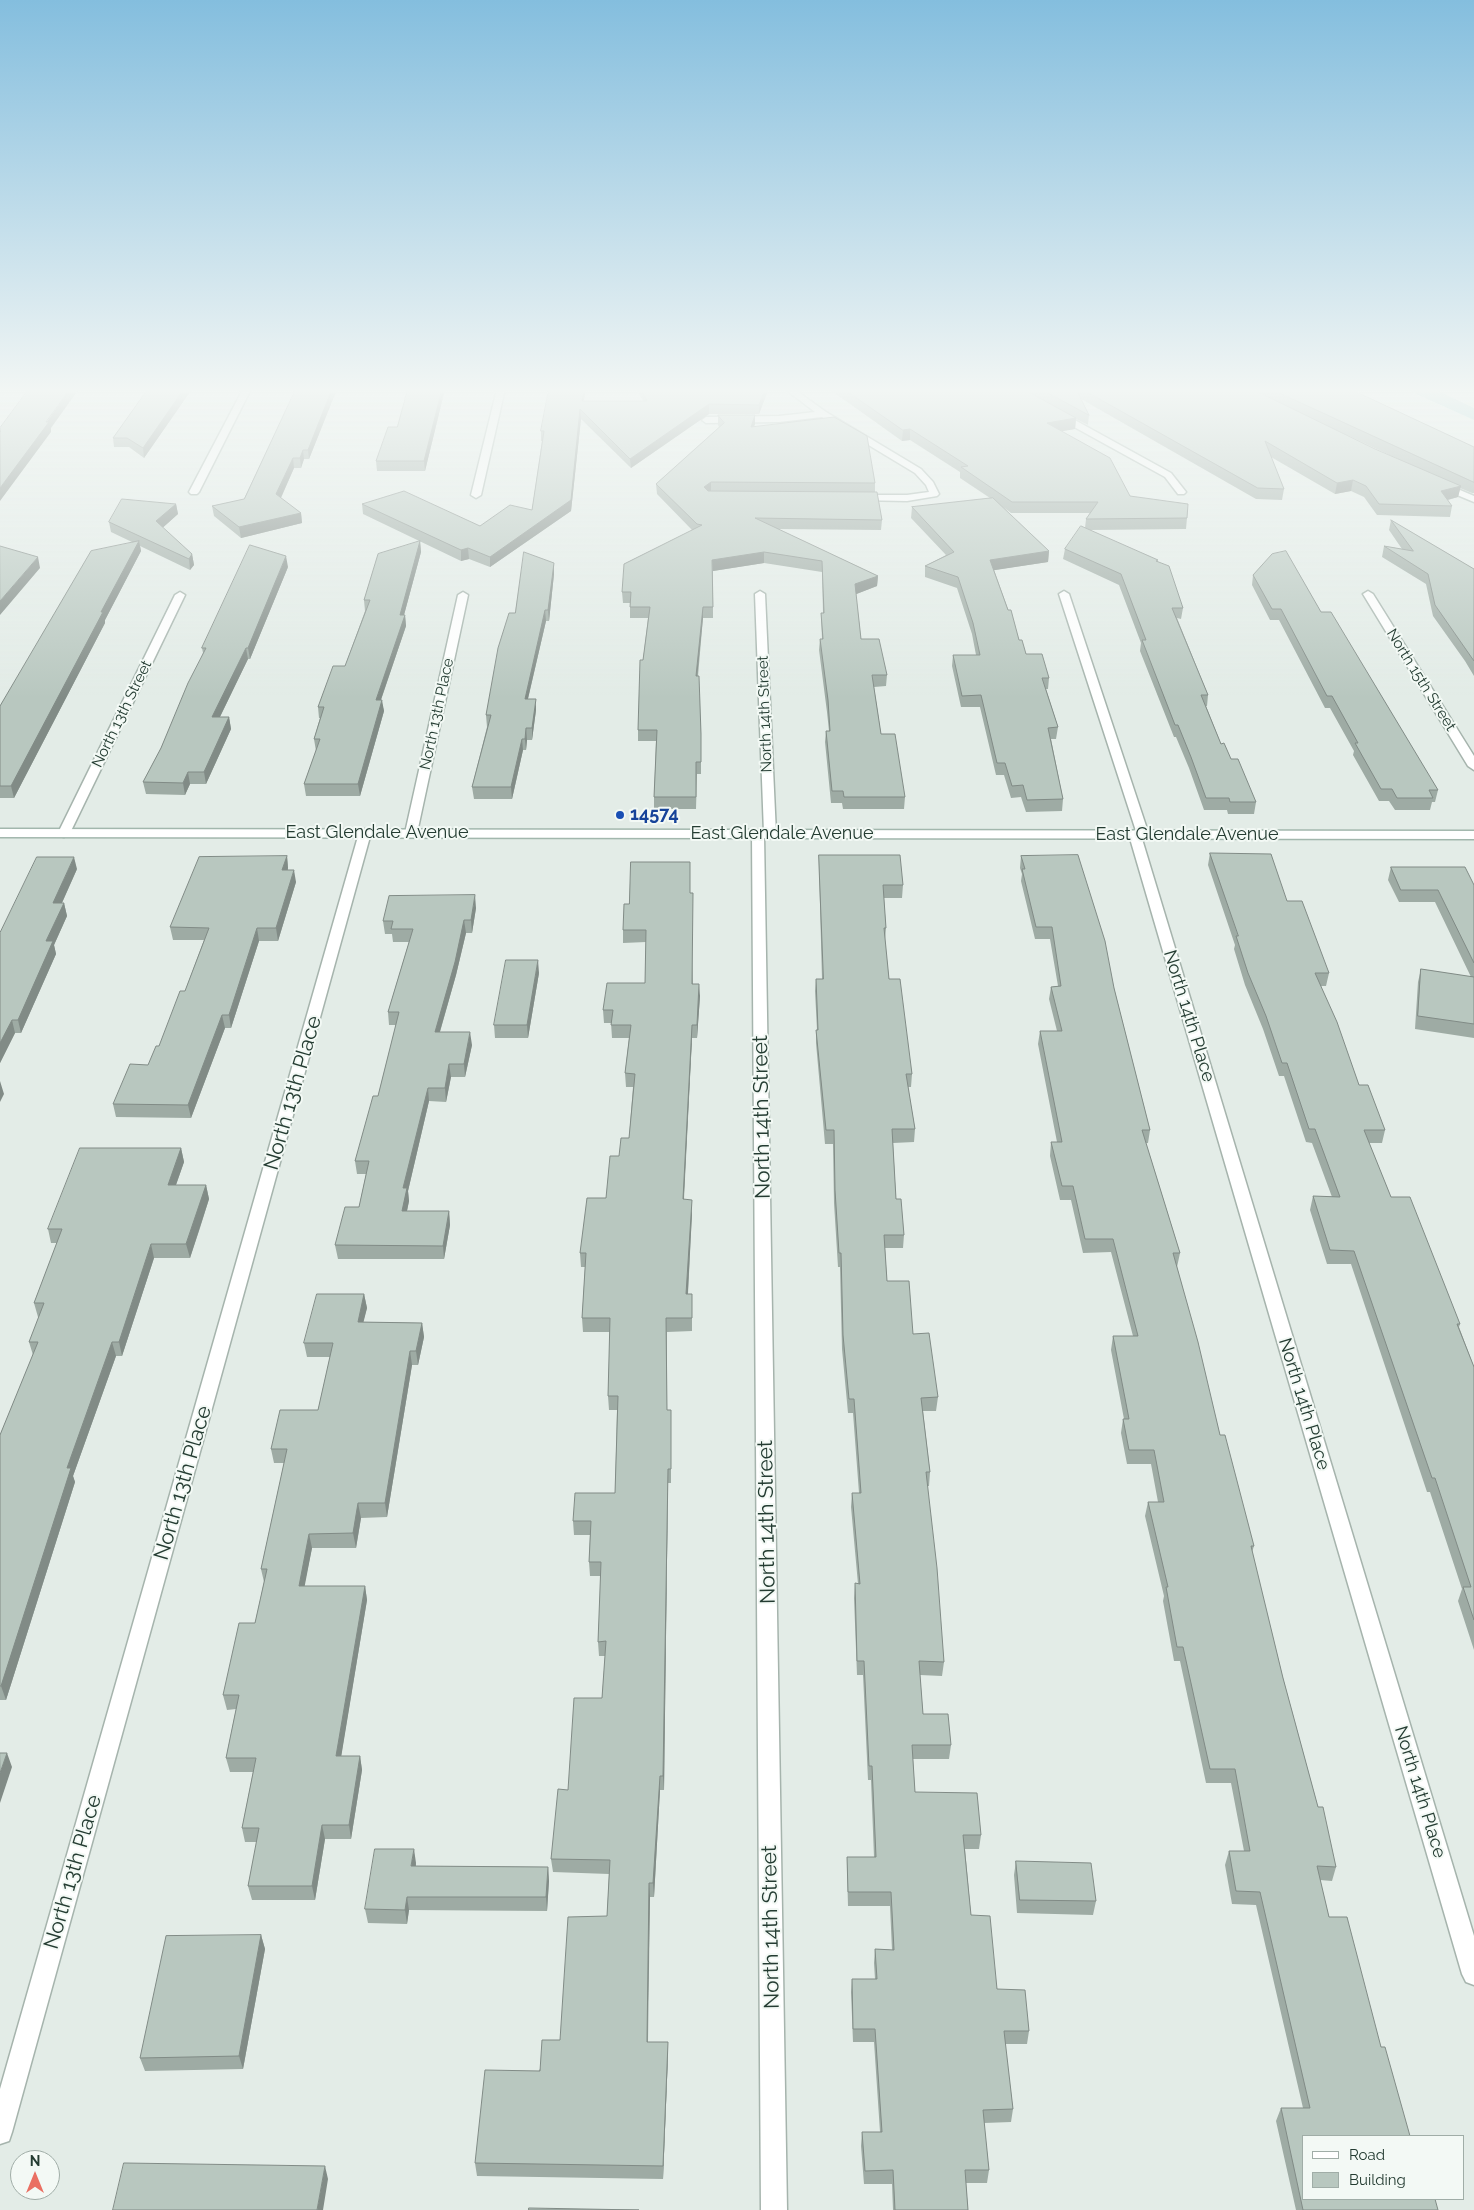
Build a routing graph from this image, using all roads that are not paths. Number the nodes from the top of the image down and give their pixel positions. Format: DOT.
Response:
graph roads {
  1 [pos="933,492"];
  2 [pos="1458,492"];
  3 [pos="848,498"];
  4 [pos="1474,499"];
  5 [pos="760,594"];
  6 [pos="1064,594"];
  7 [pos="1368,594"];
  8 [pos="180,595"];
  9 [pos="463,595"];
  10 [pos="1474,766"];
  11 [pos="0,833"];
  12 [pos="64,833"];
  13 [pos="366,833"];
  14 [pos="411,833"];
  15 [pos="764,834"];
  16 [pos="1139,835"];
  17 [pos="1474,835"];
  18 [pos="1474,1974"];
  19 [pos="0,2132"];
  20 [pos="774,2210"];
  1 -- 3 [label="street"];
  2 -- 4 [label="street"];
  5 -- 15 [label="street, North 14th Street"];
  6 -- 16 [label="street, North 14th Place"];
  7 -- 10 [label="street, North 15th Street"];
  8 -- 12 [label="street, North 13th Street"];
  9 -- 14 [label="street, North 13th Place"];
  11 -- 12 [label="street, East Glendale Avenue"];
  12 -- 13 [label="street, East Glendale Avenue"];
  13 -- 14 [label="street, East Glendale Avenue"];
  13 -- 19 [label="street, North 13th Place"];
  14 -- 15 [label="street, East Glendale Avenue"];
  15 -- 16 [label="street, East Glendale Avenue"];
  15 -- 20 [label="street, North 14th Street"];
  16 -- 17 [label="street, East Glendale Avenue"];
  16 -- 18 [label="street, North 14th Place"];
}
